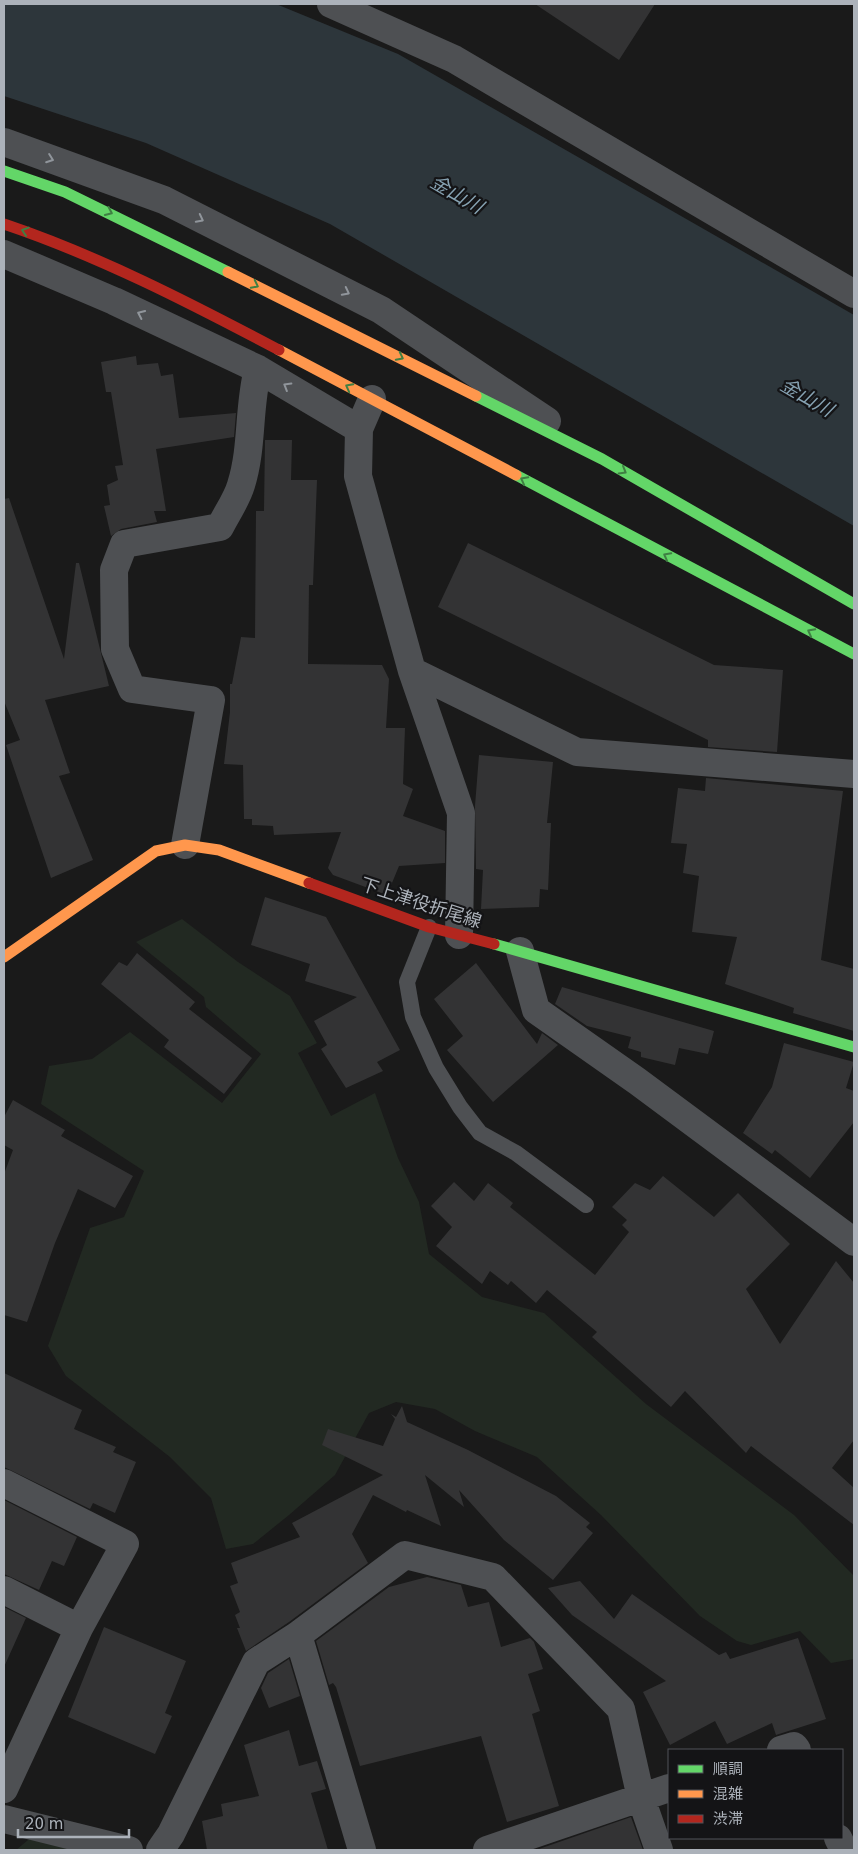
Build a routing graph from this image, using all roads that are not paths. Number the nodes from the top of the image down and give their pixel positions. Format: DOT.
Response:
graph roads {
  1 [pos="330,4"];
  2 [pos="4,142"];
  3 [pos="4,171"];
  4 [pos="4,224"];
  5 [pos="4,254"];
  6 [pos="854,294"];
  7 [pos="258,369"];
  8 [pos="372,399"];
  9 [pos="359,429"];
  10 [pos="602,459"];
  11 [pos="854,604"];
  12 [pos="854,654"];
  13 [pos="412,672"];
  14 [pos="854,774"];
  15 [pos="185,845"];
  16 [pos="430,927"];
  17 [pos="459,935"];
  18 [pos="520,951"];
  19 [pos="4,957"];
  20 [pos="854,1047"];
  21 [pos="586,1205"];
  22 [pos="854,1242"];
  23 [pos="4,1483"];
  24 [pos="4,1590"];
  25 [pos="79,1628"];
  26 [pos="298,1635"];
  27 [pos="785,1749"];
  28 [pos="796,1749"];
  29 [pos="668,1788"];
  30 [pos="4,1789"];
  31 [pos="641,1798"];
  32 [pos="4,1819"];
  33 [pos="130,1850"];
  34 [pos="160,1850"];
  35 [pos="362,1850"];
  36 [pos="487,1850"];
  37 [pos="659,1850"];
  1 -- 6 [label="street"];
  2 -- 10 [label="street, one-way"];
  3 -- 10 [label="street, one-way"];
  8 -- 4 [label="street, one-way"];
  7 -- 5 [label="street, one-way"];
  9 -- 7 [label="street, one-way"];
  7 -- 15 [label="street"];
  8 -- 9 [label="street"];
  12 -- 8 [label="street, one-way"];
  9 -- 13 [label="street"];
  10 -- 11 [label="street, one-way"];
  13 -- 14 [label="street"];
  13 -- 17 [label="street"];
  15 -- 16 [label="street, 下上津役折尾線"];
  15 -- 19 [label="street, 下上津役折尾線"];
  16 -- 17 [label="street, 下上津役折尾線"];
  16 -- 21 [label="lane"];
  17 -- 18 [label="street, 下上津役折尾線"];
  18 -- 20 [label="street, 下上津役折尾線"];
  18 -- 22 [label="street"];
  23 -- 25 [label="street"];
  24 -- 25 [label="street"];
  25 -- 30 [label="street"];
  26 -- 31 [label="street"];
  26 -- 34 [label="street"];
  26 -- 35 [label="street"];
  27 -- 28 [label="street"];
  29 -- 31 [label="street"];
  31 -- 36 [label="street"];
  31 -- 37 [label="street"];
  32 -- 33 [label="street"];
}
